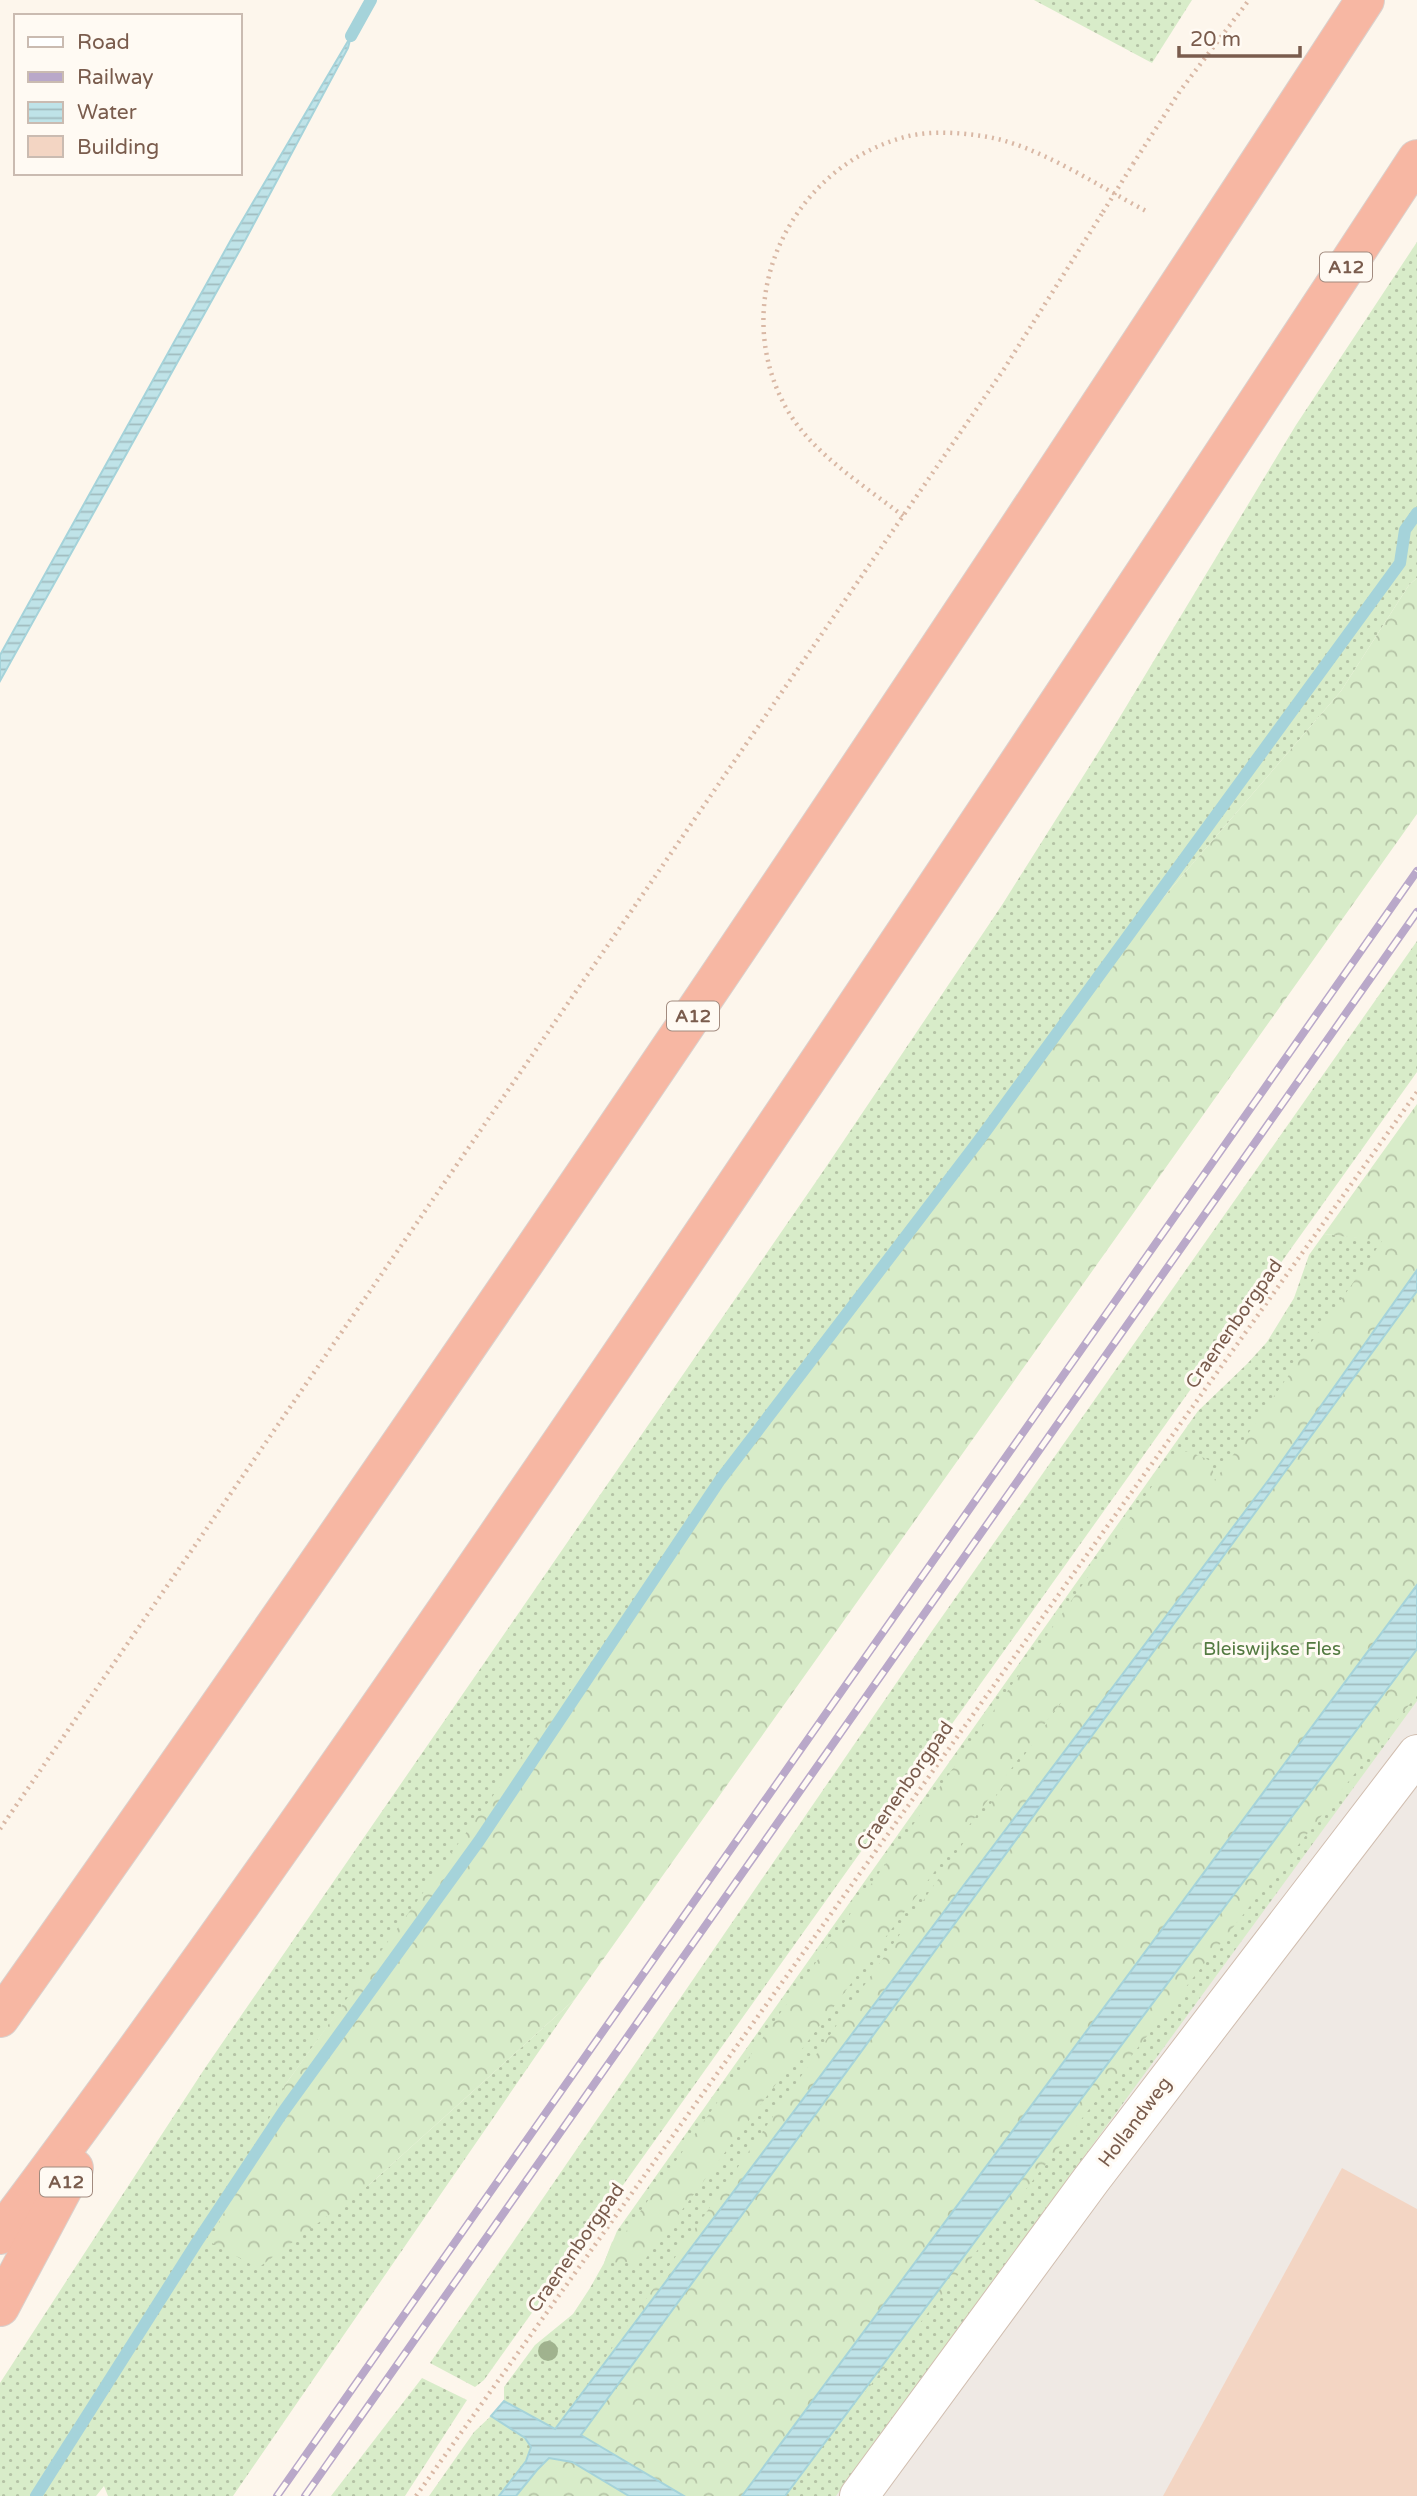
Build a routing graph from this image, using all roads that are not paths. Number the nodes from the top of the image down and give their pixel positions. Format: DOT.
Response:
graph roads {
  1 [pos="1365,0"];
  2 [pos="1417,159"];
  3 [pos="1417,1754"];
  4 [pos="0,2018"];
  5 [pos="133,2058"];
  6 [pos="0,2235"];
  7 [pos="0,2307"];
  8 [pos="859,2496"];
  1 -- 4 [label="highway, A12"];
  2 -- 5 [label="highway, A12"];
  3 -- 8 [label="street, Hollandweg"];
  5 -- 6 [label="highway, A12"];
  5 -- 7 [label="highway, A12"];
}
